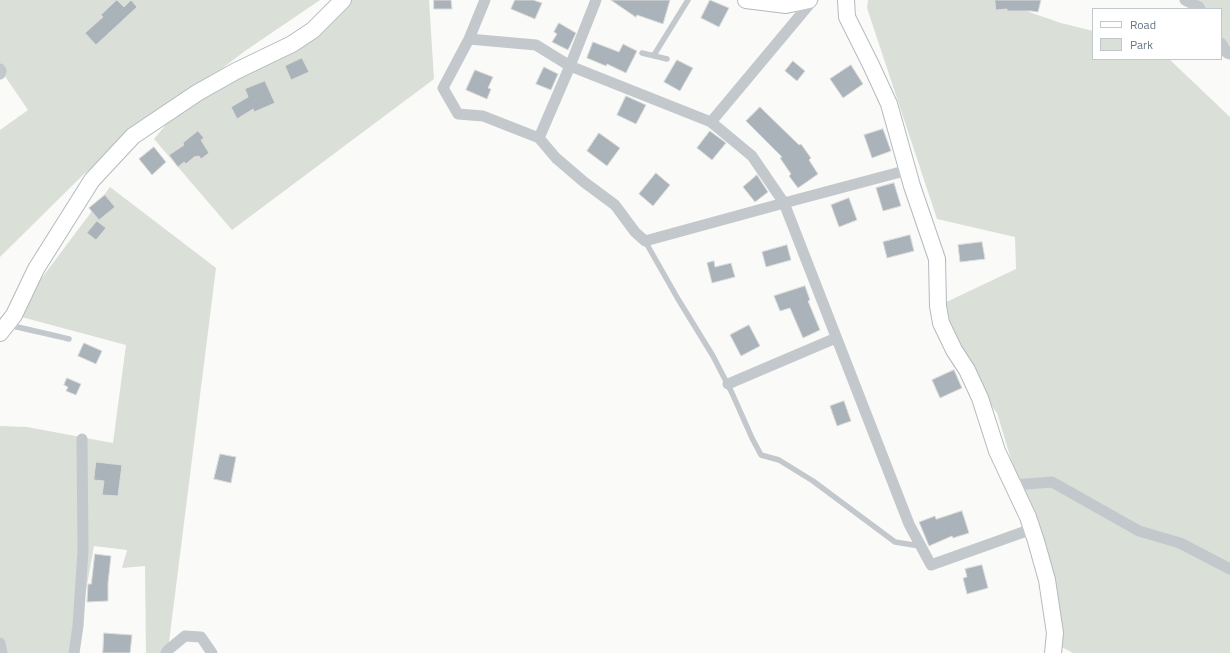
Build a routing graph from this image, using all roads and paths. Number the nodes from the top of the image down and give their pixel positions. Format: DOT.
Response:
graph roads {
  1 [pos="343,0"];
  2 [pos="485,0"];
  3 [pos="596,0"];
  4 [pos="688,0"];
  5 [pos="746,0"];
  6 [pos="809,0"];
  7 [pos="812,0"];
  8 [pos="846,0"];
  9 [pos="1184,0"];
  10 [pos="1202,5"];
  11 [pos="469,39"];
  12 [pos="1222,45"];
  13 [pos="642,53"];
  14 [pos="1230,54"];
  15 [pos="654,55"];
  16 [pos="667,59"];
  17 [pos="570,66"];
  18 [pos="0,69"];
  19 [pos="0,74"];
  20 [pos="711,122"];
  21 [pos="539,138"];
  22 [pos="908,170"];
  23 [pos="784,203"];
  24 [pos="644,241"];
  25 [pos="3,329"];
  26 [pos="836,338"];
  27 [pos="69,339"];
  28 [pos="728,384"];
  29 [pos="82,438"];
  30 [pos="1013,485"];
  31 [pos="1032,529"];
  32 [pos="920,546"];
  33 [pos="1230,569"];
  34 [pos="0,643"];
  35 [pos="2,653"];
  36 [pos="74,653"];
  37 [pos="166,653"];
  38 [pos="212,653"];
  39 [pos="1053,653"];
  1 -- 25 [label="street"];
  2 -- 11 [label="street"];
  3 -- 17 [label="street"];
  4 -- 15 [label="lane"];
  5 -- 6 [label="street"];
  7 -- 20 [label="street"];
  8 -- 22 [label="street"];
  9 -- 10 [label="street"];
  11 -- 17 [label="street"];
  11 -- 21 [label="street"];
  12 -- 14 [label="street"];
  13 -- 15 [label="lane"];
  15 -- 16 [label="lane"];
  17 -- 20 [label="street"];
  17 -- 21 [label="street"];
  18 -- 19 [label="street"];
  20 -- 23 [label="street"];
  21 -- 24 [label="street"];
  22 -- 23 [label="street"];
  22 -- 30 [label="street"];
  23 -- 24 [label="street"];
  23 -- 26 [label="street"];
  24 -- 28 [label="lane"];
  25 -- 27 [label="lane"];
  26 -- 28 [label="street"];
  26 -- 32 [label="street"];
  28 -- 32 [label="lane"];
  29 -- 36 [label="street"];
  30 -- 31 [label="street"];
  30 -- 33 [label="street"];
  31 -- 32 [label="street"];
  31 -- 39 [label="street"];
  34 -- 35 [label="street"];
  37 -- 38 [label="street"];
}
